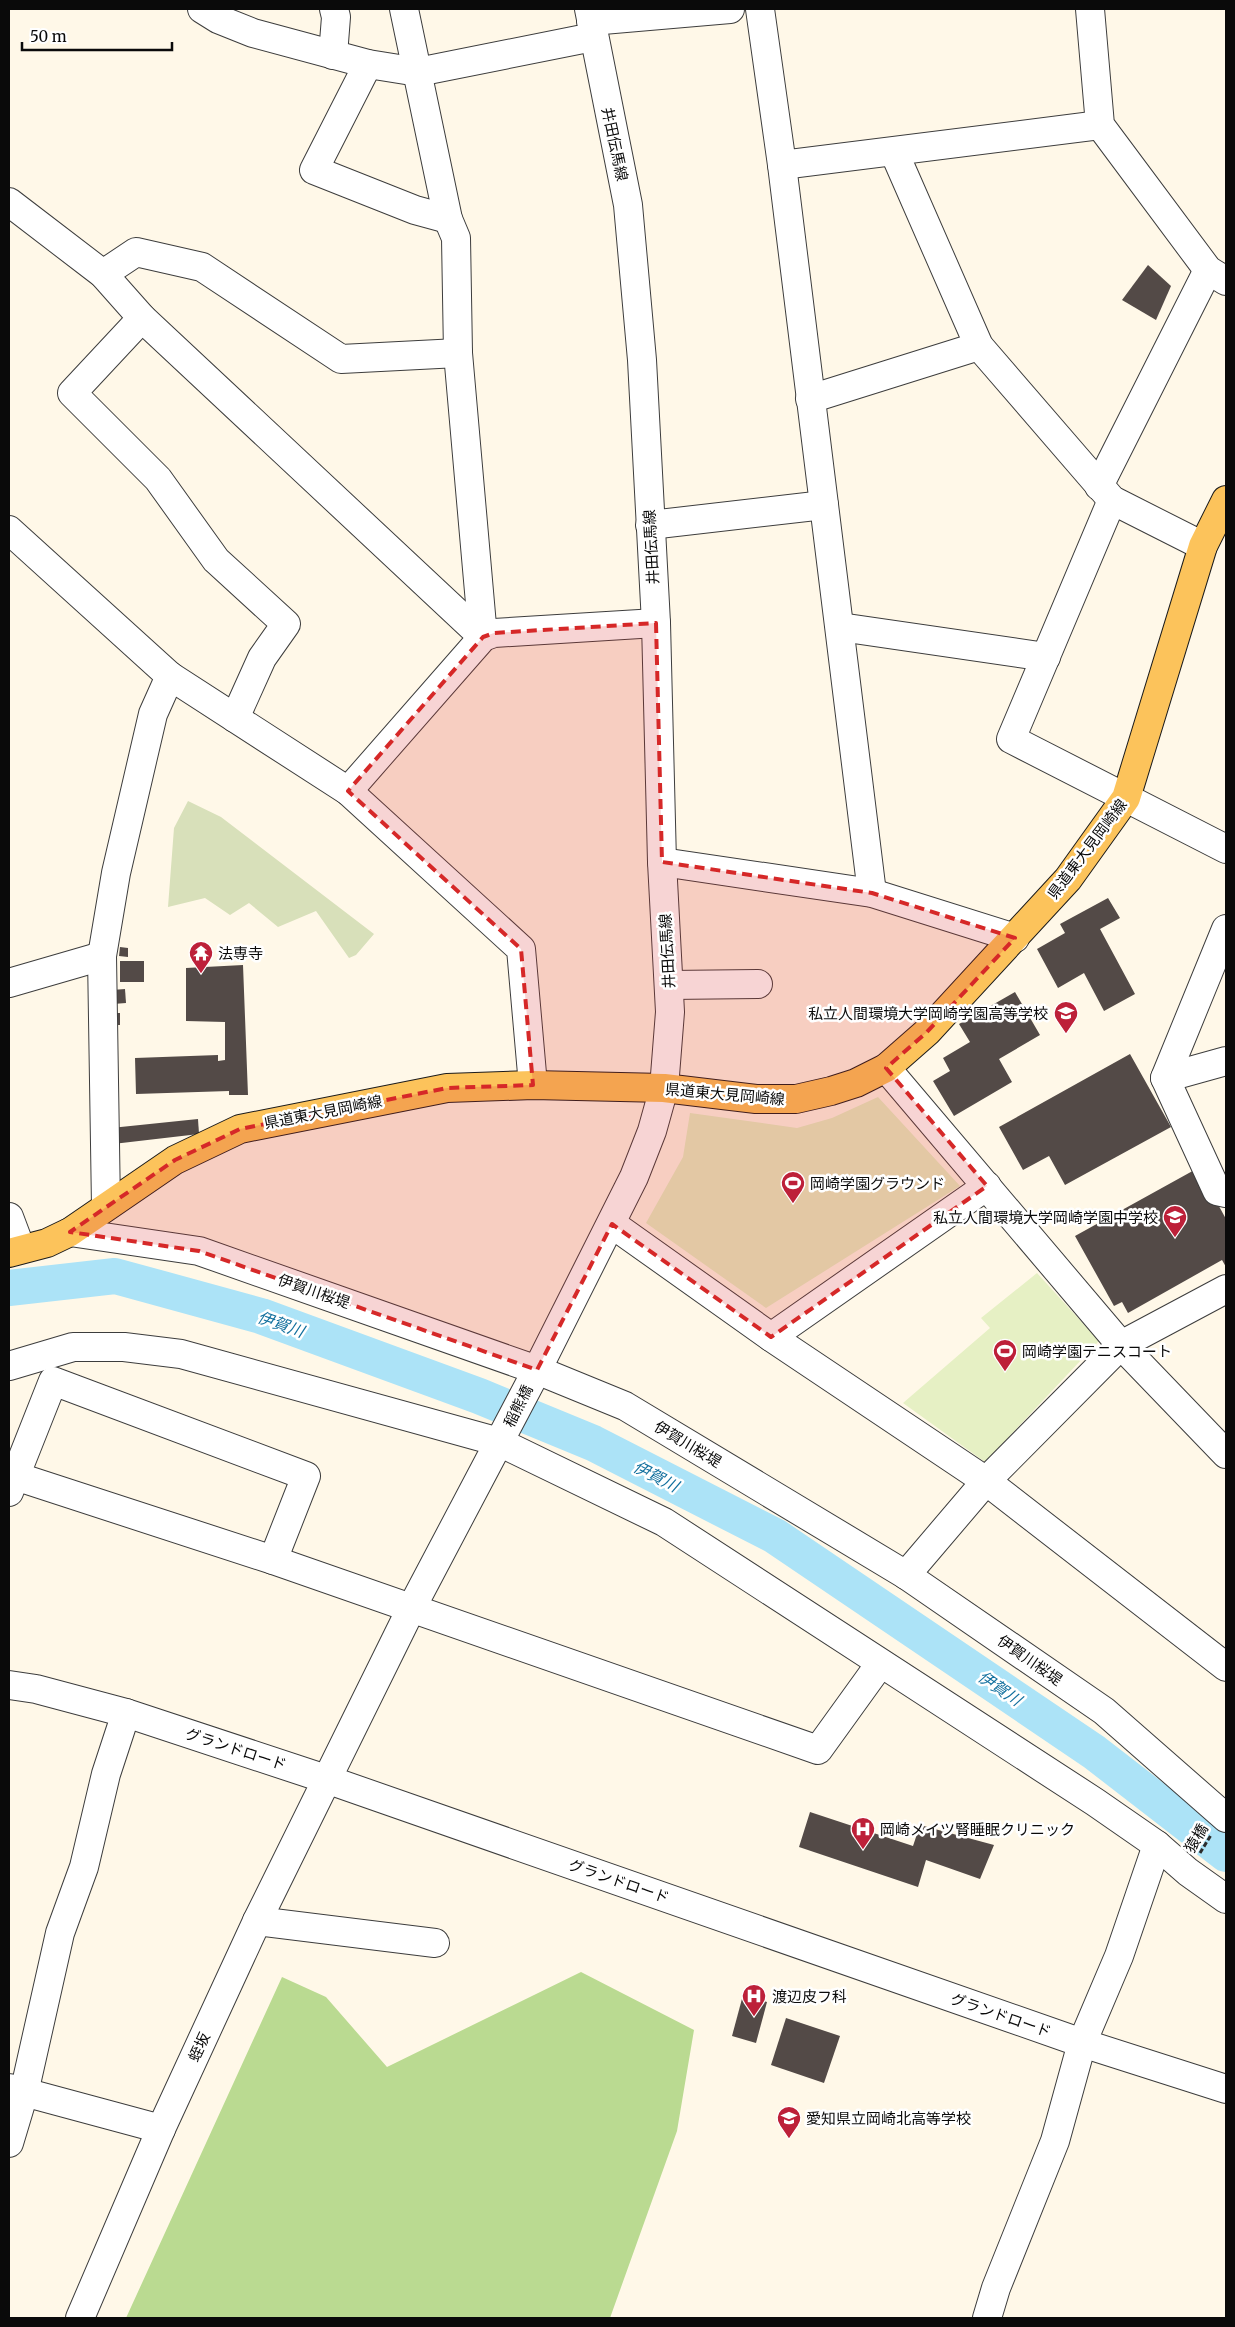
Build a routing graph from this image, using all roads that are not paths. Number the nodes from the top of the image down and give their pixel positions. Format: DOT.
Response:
graph roads {
  1 [pos="202,9"];
  2 [pos="334,9"];
  3 [pos="404,9"];
  4 [pos="730,9"];
  5 [pos="760,9"];
  6 [pos="1090,9"];
  7 [pos="591,22"];
  8 [pos="333,55"];
  9 [pos="368,64"];
  10 [pos="418,72"];
  11 [pos="1100,125"];
  12 [pos="894,152"];
  13 [pos="782,165"];
  14 [pos="9,202"];
  15 [pos="448,219"];
  16 [pos="103,274"];
  17 [pos="1217,275"];
  18 [pos="142,318"];
  19 [pos="979,346"];
  20 [pos="458,353"];
  21 [pos="810,399"];
  22 [pos="1105,493"];
  23 [pos="1226,500"];
  24 [pos="824,505"];
  25 [pos="650,525"];
  26 [pos="9,530"];
  27 [pos="1203,546"];
  28 [pos="656,623"];
  29 [pos="840,627"];
  30 [pos="482,637"];
  31 [pos="1046,657"];
  32 [pos="170,676"];
  33 [pos="235,718"];
  34 [pos="348,791"];
  35 [pos="1126,798"];
  36 [pos="1226,849"];
  37 [pos="662,862"];
  38 [pos="872,893"];
  39 [pos="1226,929"];
  40 [pos="1015,938"];
  41 [pos="102,956"];
  42 [pos="9,983"];
  43 [pos="758,984"];
  44 [pos="669,985"];
  45 [pos="1226,1061"];
  46 [pos="886,1068"];
  47 [pos="1165,1078"];
  48 [pos="533,1085"];
  49 [pos="664,1088"];
  50 [pos="987,1186"];
  51 [pos="1226,1193"];
  52 [pos="106,1206"];
  53 [pos="9,1217"];
  54 [pos="612,1224"];
  55 [pos="70,1232"];
  56 [pos="15,1251"];
  57 [pos="1226,1289"];
  58 [pos="771,1337"];
  59 [pos="1121,1345"];
  60 [pos="9,1366"];
  61 [pos="537,1370"];
  62 [pos="499,1442"];
  63 [pos="1224,1447"];
  64 [pos="11,1481"];
  65 [pos="986,1481"];
  66 [pos="273,1560"];
  67 [pos="906,1575"];
  68 [pos="411,1609"];
  69 [pos="880,1664"];
  70 [pos="1226,1667"];
  71 [pos="9,1685"];
  72 [pos="126,1713"];
  73 [pos="326,1779"];
  74 [pos="1225,1815"];
  75 [pos="1157,1845"];
  76 [pos="1226,1899"];
  77 [pos="257,1921"];
  78 [pos="435,1943"];
  79 [pos="1082,2043"];
  80 [pos="1226,2089"];
  81 [pos="16,2090"];
  82 [pos="161,2129"];
  83 [pos="9,2143"];
  84 [pos="80,2318"];
  85 [pos="987,2318"];
  1 -- 8 [label="street"];
  2 -- 8 [label="street"];
  3 -- 10 [label="street"];
  4 -- 7 [label="street"];
  5 -- 13 [label="street"];
  6 -- 11 [label="street"];
  7 -- 10 [label="street"];
  7 -- 25 [label="street, 井田伝馬線"];
  8 -- 9 [label="street"];
  9 -- 10 [label="street"];
  9 -- 15 [label="street"];
  10 -- 15 [label="street"];
  11 -- 12 [label="street"];
  11 -- 17 [label="street"];
  12 -- 13 [label="street"];
  12 -- 19 [label="street"];
  13 -- 21 [label="street"];
  14 -- 16 [label="street"];
  15 -- 20 [label="street"];
  16 -- 18 [label="street"];
  16 -- 20 [label="street"];
  17 -- 22 [label="street"];
  18 -- 30 [label="street"];
  18 -- 33 [label="street"];
  19 -- 21 [label="street"];
  19 -- 22 [label="street"];
  20 -- 30 [label="street"];
  21 -- 24 [label="street"];
  22 -- 27 [label="street"];
  22 -- 31 [label="street"];
  23 -- 27 [label="main road, 県道東大見岡崎線"];
  24 -- 25 [label="street"];
  24 -- 29 [label="street"];
  25 -- 28 [label="street, 井田伝馬線"];
  26 -- 32 [label="street"];
  27 -- 35 [label="main road, 県道東大見岡崎線"];
  28 -- 30 [label="street"];
  28 -- 37 [label="street, 井田伝馬線"];
  29 -- 31 [label="street"];
  29 -- 38 [label="street"];
  30 -- 34 [label="street"];
  31 -- 35 [label="street"];
  32 -- 33 [label="street"];
  32 -- 41 [label="street"];
  33 -- 34 [label="street"];
  34 -- 48 [label="street"];
  35 -- 36 [label="street"];
  35 -- 40 [label="main road, 県道東大見岡崎線"];
  37 -- 38 [label="street"];
  37 -- 44 [label="street, 井田伝馬線"];
  38 -- 40 [label="street"];
  39 -- 47 [label="street"];
  40 -- 46 [label="main road, 県道東大見岡崎線"];
  41 -- 42 [label="street"];
  41 -- 52 [label="street"];
  43 -- 44 [label="street"];
  44 -- 49 [label="street, 井田伝馬線"];
  45 -- 47 [label="street"];
  46 -- 49 [label="main road, 県道東大見岡崎線"];
  46 -- 50 [label="street"];
  47 -- 51 [label="street"];
  48 -- 49 [label="main road, 県道東大見岡崎線"];
  48 -- 52 [label="main road, 県道東大見岡崎線"];
  49 -- 54 [label="street, 井田伝馬線"];
  50 -- 58 [label="street"];
  50 -- 59 [label="street"];
  52 -- 55 [label="main road, 県道東大見岡崎線"];
  53 -- 56 [label="street"];
  54 -- 58 [label="street"];
  54 -- 61 [label="street, 稲熊橋"];
  55 -- 56 [label="main road, 県道東大見岡崎線"];
  55 -- 61 [label="street, 伊賀川桜堤"];
  57 -- 59 [label="street"];
  58 -- 65 [label="street"];
  59 -- 63 [label="street"];
  59 -- 65 [label="street"];
  60 -- 62 [label="street"];
  61 -- 62 [label="street, 稲熊橋"];
  61 -- 67 [label="street, 伊賀川桜堤"];
  62 -- 68 [label="street, 稲熊橋"];
  62 -- 69 [label="street"];
  64 -- 66 [label="street"];
  64 -- 66 [label="street"];
  65 -- 67 [label="street"];
  65 -- 70 [label="street"];
  66 -- 68 [label="street"];
  67 -- 74 [label="street, 伊賀川桜堤"];
  68 -- 69 [label="street"];
  68 -- 73 [label="street, 蛭坂"];
  69 -- 75 [label="street"];
  71 -- 72 [label="street, グランドロード"];
  72 -- 73 [label="street, グランドロード"];
  72 -- 81 [label="street"];
  73 -- 77 [label="street, 蛭坂"];
  73 -- 79 [label="street, グランドロード"];
  75 -- 76 [label="street"];
  75 -- 79 [label="street"];
  77 -- 78 [label="street"];
  77 -- 82 [label="street, 蛭坂"];
  79 -- 80 [label="street, グランドロード"];
  79 -- 85 [label="street"];
  81 -- 82 [label="street"];
  81 -- 83 [label="street"];
  82 -- 84 [label="street, 蛭坂"];
}
